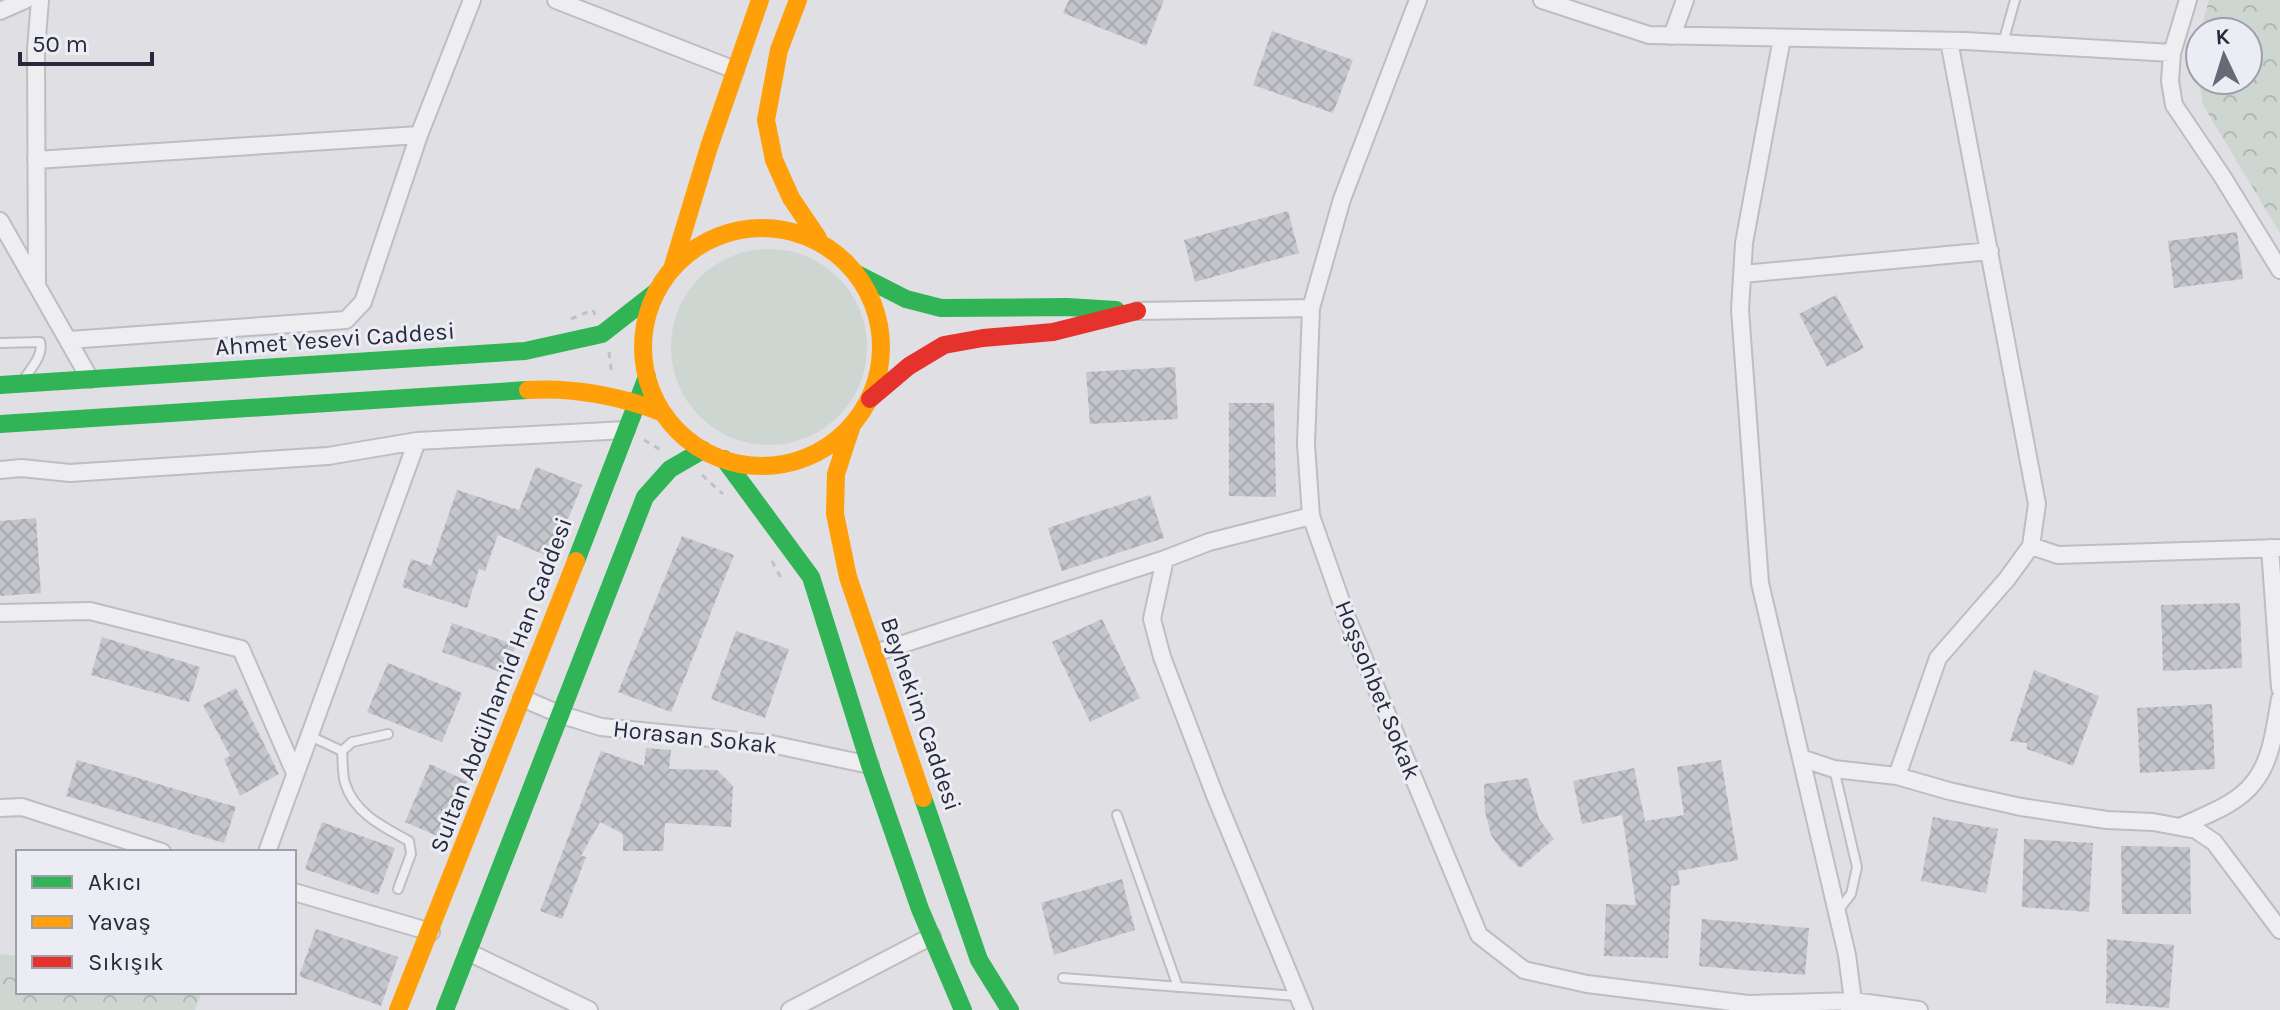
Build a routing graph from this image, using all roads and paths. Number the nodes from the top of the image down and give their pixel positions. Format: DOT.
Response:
graph roads {
  1 [pos="25,0"];
  2 [pos="40,0"];
  3 [pos="472,0"];
  4 [pos="556,0"];
  5 [pos="760,0"];
  6 [pos="798,0"];
  7 [pos="1418,0"];
  8 [pos="1542,0"];
  9 [pos="1685,0"];
  10 [pos="2015,0"];
  11 [pos="2188,0"];
  12 [pos="0,11"];
  13 [pos="1672,36"];
  14 [pos="1782,38"];
  15 [pos="1949,41"];
  16 [pos="2003,43"];
  17 [pos="2172,53"];
  18 [pos="735,70"];
  19 [pos="419,135"];
  20 [pos="36,160"];
  21 [pos="0,221"];
  22 [pos="818,238"];
  23 [pos="1990,251"];
  24 [pos="672,269"];
  25 [pos="2280,270"];
  26 [pos="857,274"];
  27 [pos="1743,274"];
  28 [pos="37,286"];
  29 [pos="657,291"];
  30 [pos="1311,308"];
  31 [pos="593,310"];
  32 [pos="1137,311"];
  33 [pos="602,334"];
  34 [pos="69,340"];
  35 [pos="0,343"];
  36 [pos="647,377"];
  37 [pos="90,379"];
  38 [pos="22,383"];
  39 [pos="0,385"];
  40 [pos="608,397"];
  41 [pos="870,399"];
  42 [pos="636,403"];
  43 [pos="661,412"];
  44 [pos="0,424"];
  45 [pos="852,425"];
  46 [pos="626,430"];
  47 [pos="417,441"];
  48 [pos="703,450"];
  49 [pos="724,459"];
  50 [pos="694,467"];
  51 [pos="0,470"];
  52 [pos="727,497"];
  53 [pos="597,504"];
  54 [pos="1311,516"];
  55 [pos="635,519"];
  56 [pos="2031,546"];
  57 [pos="2275,548"];
  58 [pos="1165,559"];
  59 [pos="772,560"];
  60 [pos="782,580"];
  61 [pos="0,613"];
  62 [pos="875,653"];
  63 [pos="2280,688"];
  64 [pos="522,698"];
  65 [pos="2280,699"];
  66 [pos="559,714"];
  67 [pos="388,734"];
  68 [pos="309,735"];
  69 [pos="342,751"];
  70 [pos="1801,758"];
  71 [pos="870,765"];
  72 [pos="1834,769"];
  73 [pos="295,773"];
  74 [pos="1897,776"];
  75 [pos="0,808"];
  76 [pos="1117,815"];
  77 [pos="2180,827"];
  78 [pos="156,850"];
  79 [pos="268,850"];
  80 [pos="398,889"];
  81 [pos="296,893"];
  82 [pos="1837,913"];
  83 [pos="2280,930"];
  84 [pos="431,932"];
  85 [pos="932,936"];
  86 [pos="468,952"];
  87 [pos="1063,978"];
  88 [pos="1178,987"];
  89 [pos="1301,1003"];
  90 [pos="1851,1006"];
  91 [pos="398,1010"];
  92 [pos="445,1010"];
  93 [pos="589,1010"];
  94 [pos="790,1010"];
  95 [pos="963,1010"];
  96 [pos="1010,1010"];
  97 [pos="1919,1010"];
  1 -- 12 [label="street"];
  2 -- 20 [label="street"];
  3 -- 19 [label="street"];
  4 -- 18 [label="street"];
  5 -- 18 [label="main road"];
  6 -- 22 [label="main road"];
  7 -- 30 [label="street, Hoşsohbet Sokak"];
  8 -- 13 [label="street"];
  9 -- 13 [label="street"];
  10 -- 16 [label="lane"];
  11 -- 17 [label="street"];
  13 -- 14 [label="street"];
  14 -- 15 [label="street"];
  14 -- 27 [label="street"];
  15 -- 16 [label="street"];
  15 -- 23 [label="street"];
  16 -- 17 [label="street"];
  17 -- 25 [label="street"];
  18 -- 24 [label="main road"];
  19 -- 20 [label="street"];
  19 -- 34 [label="street"];
  20 -- 28 [label="street"];
  21 -- 28 [label="street"];
  22 -- 24 [label="main road"];
  22 -- 26 [label="main road"];
  23 -- 27 [label="street"];
  23 -- 56 [label="street"];
  24 -- 29 [label="main road"];
  26 -- 32 [label="main road"];
  26 -- 41 [label="main road"];
  27 -- 70 [label="street"];
  28 -- 34 [label="street"];
  29 -- 33 [label="main road, Ahmet Yesevi Caddesi"];
  29 -- 36 [label="main road"];
  30 -- 32 [label="street"];
  30 -- 54 [label="street, Hoşsohbet Sokak"];
  31 -- 33 [label="path"];
  32 -- 41 [label="main road"];
  33 -- 37 [label="main road, Ahmet Yesevi Caddesi"];
  33 -- 40 [label="path"];
  34 -- 37 [label="street"];
  35 -- 38 [label="lane"];
  36 -- 42 [label="main road, Sultan Abdülhamid Han Caddesi"];
  36 -- 43 [label="main road"];
  37 -- 38 [label="main road, Ahmet Yesevi Caddesi"];
  38 -- 39 [label="main road, Ahmet Yesevi Caddesi"];
  40 -- 42 [label="main road"];
  40 -- 44 [label="main road"];
  41 -- 45 [label="main road"];
  42 -- 43 [label="main road"];
  42 -- 46 [label="main road, Sultan Abdülhamid Han Caddesi"];
  43 -- 48 [label="main road"];
  45 -- 49 [label="main road"];
  45 -- 62 [label="main road, Beyhekim Caddesi"];
  46 -- 47 [label="street"];
  46 -- 53 [label="main road, Sultan Abdülhamid Han Caddesi"];
  47 -- 51 [label="street"];
  47 -- 68 [label="street"];
  48 -- 49 [label="main road"];
  48 -- 55 [label="main road"];
  49 -- 71 [label="main road"];
  50 -- 52 [label="path"];
  53 -- 55 [label="main road"];
  53 -- 64 [label="main road, Sultan Abdülhamid Han Caddesi"];
  54 -- 58 [label="street"];
  54 -- 90 [label="street, Hoşsohbet Sokak"];
  55 -- 66 [label="main road"];
  56 -- 57 [label="street"];
  56 -- 74 [label="street"];
  57 -- 63 [label="street"];
  58 -- 62 [label="street"];
  58 -- 89 [label="street"];
  59 -- 60 [label="path"];
  61 -- 73 [label="street"];
  62 -- 96 [label="main road, Beyhekim Caddesi"];
  64 -- 66 [label="street, Horasan Sokak"];
  64 -- 84 [label="main road, Sultan Abdülhamid Han Caddesi"];
  65 -- 77 [label="street"];
  66 -- 71 [label="street, Horasan Sokak"];
  66 -- 86 [label="main road"];
  67 -- 69 [label="lane"];
  68 -- 69 [label="lane"];
  68 -- 73 [label="street"];
  69 -- 80 [label="lane"];
  70 -- 72 [label="street"];
  70 -- 82 [label="street"];
  71 -- 85 [label="main road"];
  72 -- 74 [label="street"];
  72 -- 82 [label="lane"];
  73 -- 79 [label="street"];
  74 -- 77 [label="street"];
  75 -- 78 [label="street"];
  76 -- 88 [label="lane"];
  77 -- 83 [label="street"];
  81 -- 84 [label="street"];
  82 -- 90 [label="street"];
  84 -- 91 [label="main road, Sultan Abdülhamid Han Caddesi"];
  85 -- 94 [label="street"];
  85 -- 95 [label="main road"];
  86 -- 92 [label="main road"];
  86 -- 93 [label="street"];
  87 -- 88 [label="lane"];
  88 -- 89 [label="lane"];
  90 -- 97 [label="street, Hoşsohbet Sokak"];
}
